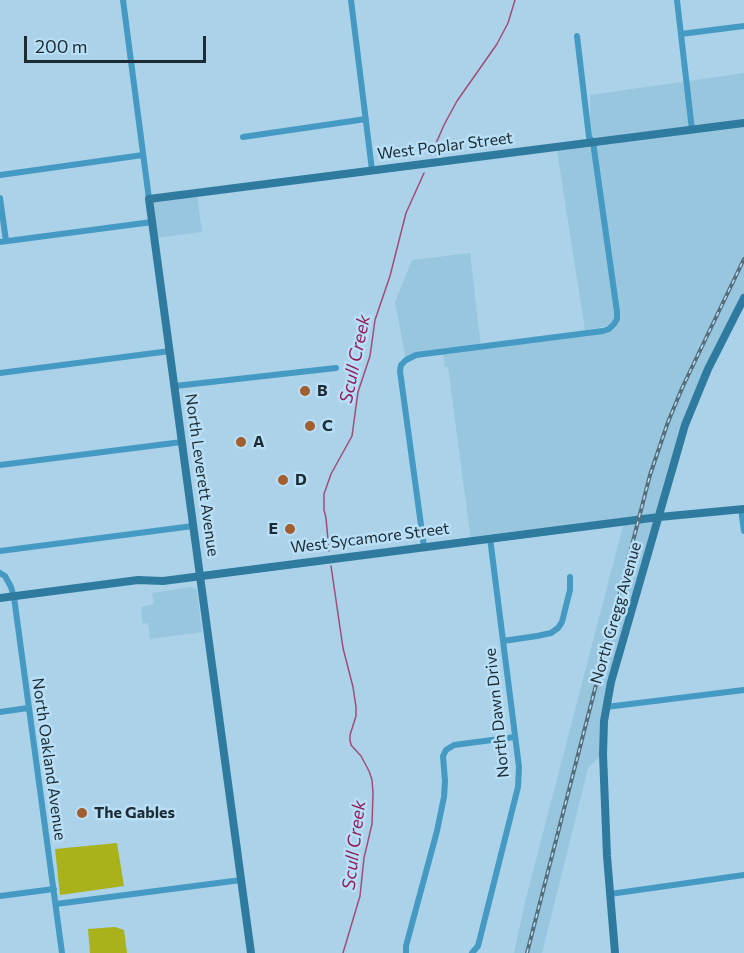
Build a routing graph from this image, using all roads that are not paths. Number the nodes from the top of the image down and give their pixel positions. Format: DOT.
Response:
graph roads {
  1 [pos="123,0"];
  2 [pos="351,0"];
  3 [pos="677,0"];
  4 [pos="744,26"];
  5 [pos="681,34"];
  6 [pos="577,36"];
  7 [pos="366,119"];
  8 [pos="744,123"];
  9 [pos="692,130"];
  10 [pos="243,136"];
  11 [pos="593,142"];
  12 [pos="143,155"];
  13 [pos="372,170"];
  14 [pos="0,175"];
  15 [pos="0,198"];
  16 [pos="149,199"];
  17 [pos="152,222"];
  18 [pos="3,241"];
  19 [pos="744,298"];
  20 [pos="740,315"];
  21 [pos="170,351"];
  22 [pos="336,368"];
  23 [pos="0,373"];
  24 [pos="175,386"];
  25 [pos="182,442"];
  26 [pos="0,465"];
  27 [pos="743,509"];
  28 [pos="658,517"];
  29 [pos="194,526"];
  30 [pos="744,531"];
  31 [pos="490,538"];
  32 [pos="424,547"];
  33 [pos="0,551"];
  34 [pos="0,573"];
  35 [pos="201,576"];
  36 [pos="570,577"];
  37 [pos="14,597"];
  38 [pos="0,598"];
  39 [pos="502,641"];
  40 [pos="744,690"];
  41 [pos="606,707"];
  42 [pos="28,708"];
  43 [pos="0,712"];
  44 [pos="515,737"];
  45 [pos="744,875"];
  46 [pos="241,880"];
  47 [pos="54,889"];
  48 [pos="610,894"];
  49 [pos="0,897"];
  50 [pos="56,904"];
  51 [pos="473,952"];
  52 [pos="63,953"];
  53 [pos="251,953"];
  54 [pos="406,953"];
  55 [pos="615,953"];
  1 -- 12 [label="street, North Leverett Avenue"];
  2 -- 7 [label="street"];
  3 -- 5 [label="street"];
  4 -- 5 [label="street"];
  5 -- 9 [label="street"];
  6 -- 11 [label="street"];
  7 -- 10 [label="street"];
  7 -- 13 [label="street"];
  8 -- 9 [label="street, West Poplar Street"];
  9 -- 11 [label="street, West Poplar Street"];
  11 -- 13 [label="street, West Poplar Street"];
  11 -- 32 [label="street"];
  12 -- 14 [label="street"];
  12 -- 16 [label="street, North Leverett Avenue"];
  13 -- 16 [label="street, West Poplar Street"];
  15 -- 18 [label="street"];
  16 -- 17 [label="street, North Leverett Avenue"];
  17 -- 18 [label="street"];
  17 -- 21 [label="street, North Leverett Avenue"];
  19 -- 20 [label="street, North Gregg Avenue"];
  20 -- 28 [label="street, North Gregg Avenue"];
  21 -- 23 [label="street"];
  21 -- 24 [label="street, North Leverett Avenue"];
  22 -- 24 [label="street"];
  24 -- 25 [label="street, North Leverett Avenue"];
  25 -- 26 [label="street"];
  25 -- 29 [label="street, North Leverett Avenue"];
  27 -- 28 [label="street, West Sycamore Street"];
  27 -- 30 [label="street"];
  28 -- 31 [label="street, West Sycamore Street"];
  28 -- 41 [label="street, North Gregg Avenue"];
  29 -- 33 [label="street"];
  29 -- 35 [label="street, North Leverett Avenue"];
  31 -- 32 [label="street, West Sycamore Street"];
  31 -- 39 [label="street, North Dawn Drive"];
  32 -- 35 [label="street, West Sycamore Street"];
  34 -- 37 [label="street, North Oakland Avenue"];
  35 -- 37 [label="street, West Sycamore Street"];
  35 -- 46 [label="street, North Leverett Avenue"];
  36 -- 39 [label="street"];
  37 -- 38 [label="street, West Sycamore Street"];
  37 -- 42 [label="street, North Oakland Avenue"];
  39 -- 44 [label="street, North Dawn Drive"];
  40 -- 41 [label="street"];
  41 -- 48 [label="street, North Gregg Avenue"];
  42 -- 43 [label="street"];
  42 -- 47 [label="street, North Oakland Avenue"];
  44 -- 51 [label="street, North Dawn Drive"];
  44 -- 54 [label="street"];
  45 -- 48 [label="street"];
  46 -- 50 [label="street"];
  46 -- 53 [label="street, North Leverett Avenue"];
  47 -- 49 [label="street"];
  47 -- 50 [label="street, North Oakland Avenue"];
  48 -- 55 [label="street, North Gregg Avenue"];
  50 -- 52 [label="street, North Oakland Avenue"];
}
